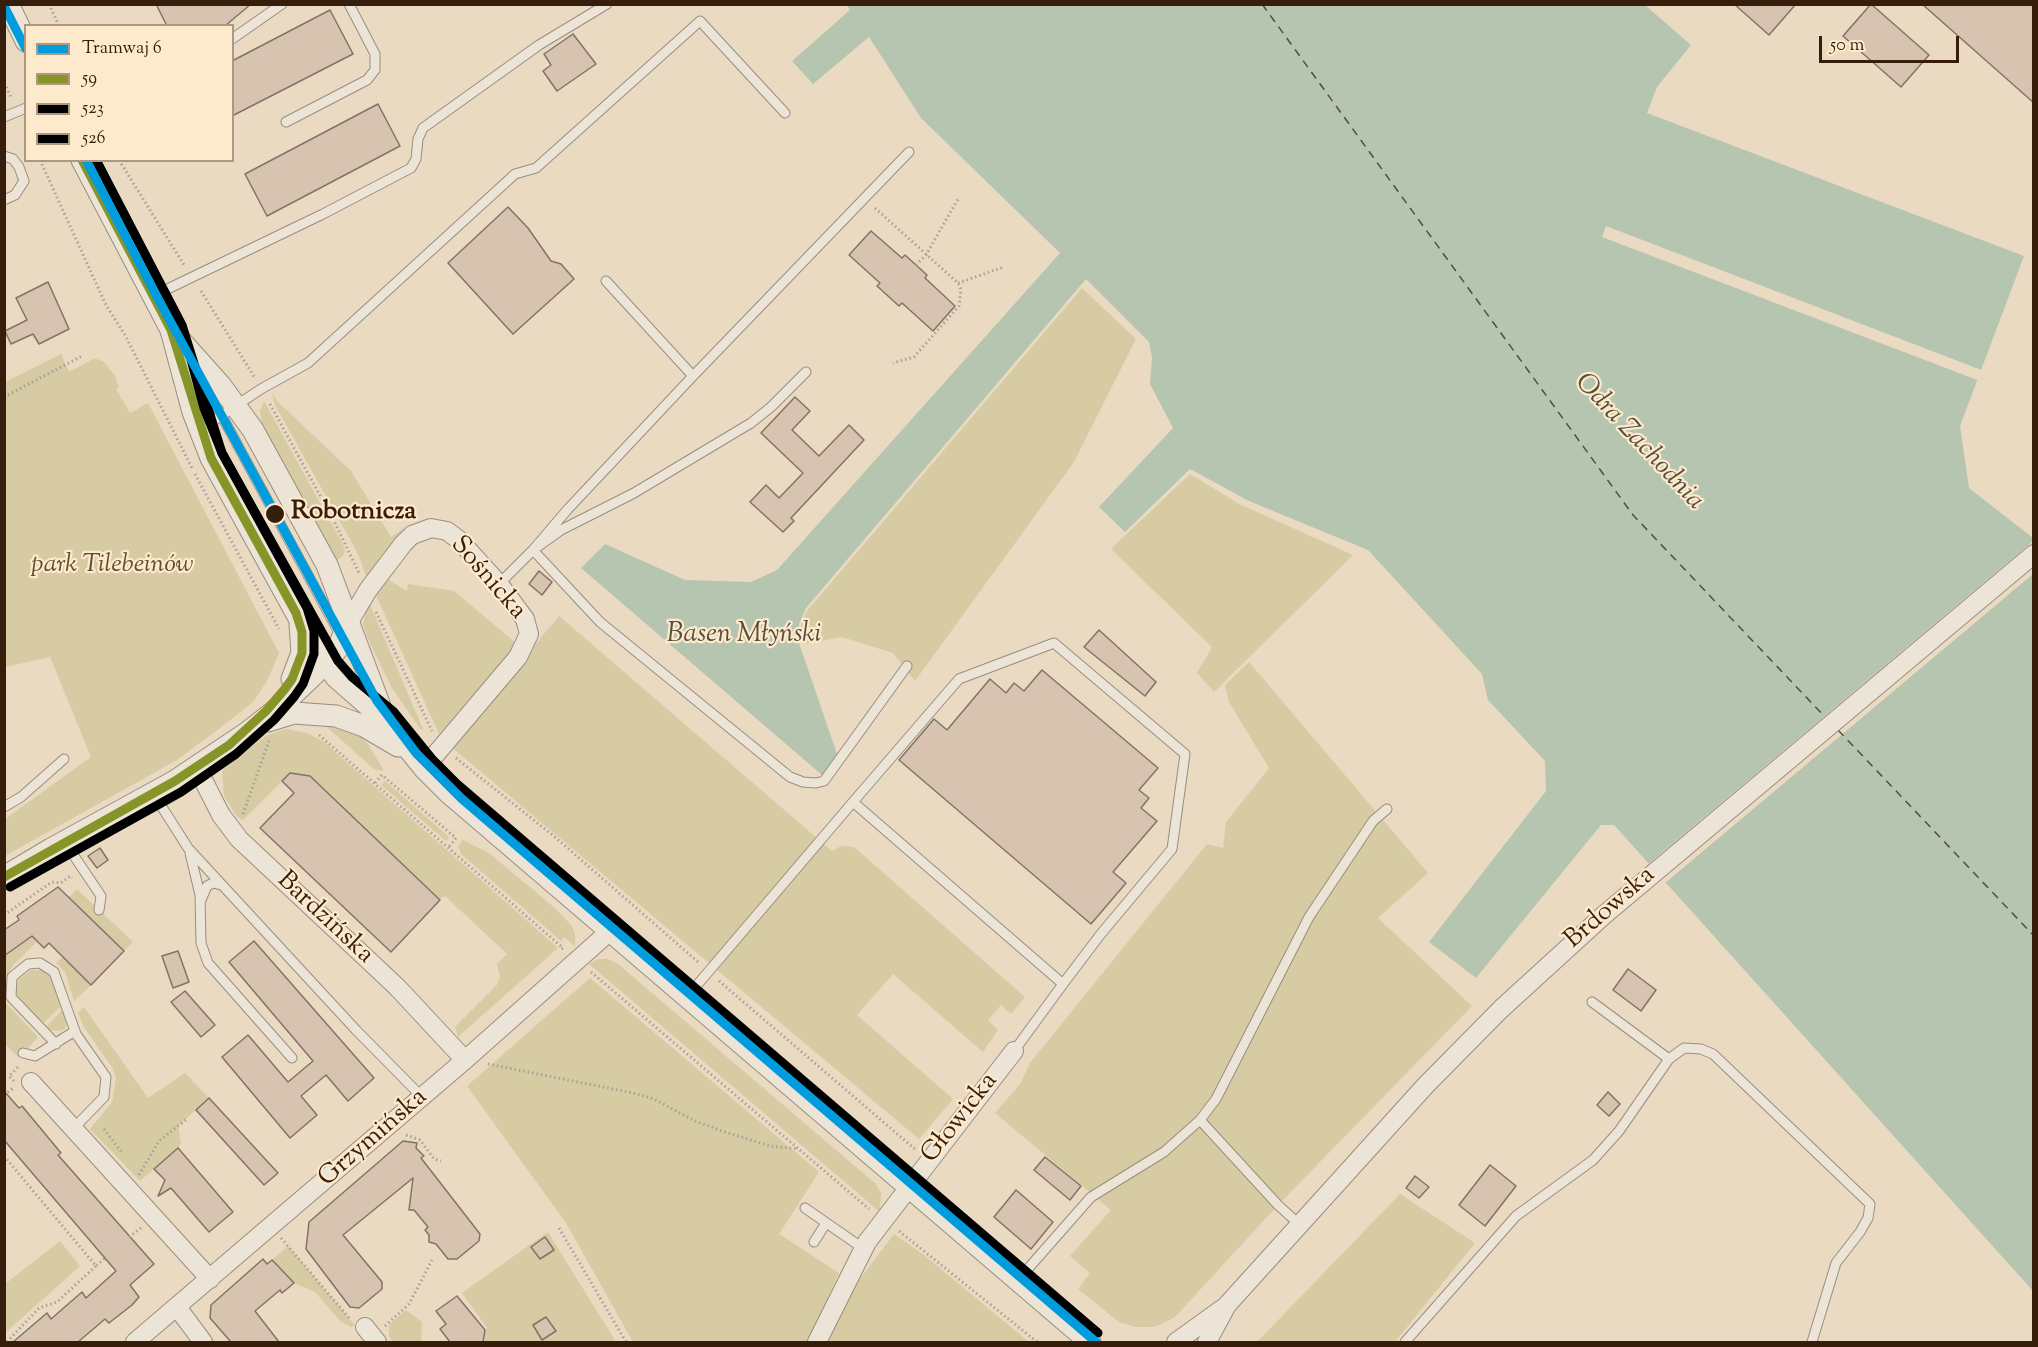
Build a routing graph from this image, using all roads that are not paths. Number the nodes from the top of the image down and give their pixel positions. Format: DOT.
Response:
graph roads {
  1 [pos="8,4"];
  2 [pos="282,4"];
  3 [pos="349,4"];
  4 [pos="607,4"];
  5 [pos="24,37"];
  6 [pos="234,38"];
  7 [pos="24,109"];
  8 [pos="785,113"];
  9 [pos="4,117"];
  10 [pos="286,122"];
  11 [pos="909,152"];
  12 [pos="4,156"];
  13 [pos="83,162"];
  14 [pos="4,200"];
  15 [pos="606,281"];
  16 [pos="152,297"];
  17 [pos="176,337"];
  18 [pos="806,372"];
  19 [pos="693,376"];
  20 [pos="228,411"];
  21 [pos="200,430"];
  22 [pos="533,550"];
  23 [pos="2034,554"];
  24 [pos="499,584"];
  25 [pos="296,613"];
  26 [pos="346,630"];
  27 [pos="326,663"];
  28 [pos="907,666"];
  29 [pos="292,679"];
  30 [pos="381,711"];
  31 [pos="229,745"];
  32 [pos="64,759"];
  33 [pos="197,768"];
  34 [pos="424,768"];
  35 [pos="153,793"];
  36 [pos="854,802"];
  37 [pos="4,807"];
  38 [pos="1387,809"];
  39 [pos="64,841"];
  40 [pos="188,848"];
  41 [pos="4,877"];
  42 [pos="221,885"];
  43 [pos="201,900"];
  44 [pos="99,910"];
  45 [pos="609,932"];
  46 [pos="1064,984"];
  47 [pos="686,998"];
  48 [pos="1592,1002"];
  49 [pos="75,1031"];
  50 [pos="56,1044"];
  51 [pos="1014,1051"];
  52 [pos="23,1053"];
  53 [pos="292,1058"];
  54 [pos="1669,1059"];
  55 [pos="465,1060"];
  56 [pos="31,1082"];
  57 [pos="422,1097"];
  58 [pos="1200,1120"];
  59 [pos="74,1129"];
  60 [pos="907,1187"];
  61 [pos="805,1209"];
  62 [pos="826,1223"];
  63 [pos="1300,1225"];
  64 [pos="814,1242"];
  65 [pos="864,1248"];
  66 [pos="210,1279"];
  67 [pos="1018,1280"];
  68 [pos="1227,1305"];
  69 [pos="177,1307"];
  70 [pos="360,1326"];
  71 [pos="381,1338"];
  72 [pos="1211,1338"];
  73 [pos="135,1342"];
  74 [pos="203,1342"];
  75 [pos="817,1342"];
  76 [pos="1090,1342"];
  77 [pos="1176,1342"];
  78 [pos="1405,1342"];
  79 [pos="1812,1342"];
  1 -- 5 [label="street"];
  2 -- 6 [label="lane"];
  3 -- 10 [label="lane"];
  4 -- 16 [label="lane"];
  7 -- 9 [label="lane"];
  8 -- 20 [label="lane"];
  11 -- 19 [label="lane"];
  12 -- 14 [label="lane"];
  13 -- 16 [label="street"];
  15 -- 19 [label="lane"];
  16 -- 17 [label="street"];
  17 -- 20 [label="street"];
  17 -- 21 [label="street"];
  18 -- 22 [label="lane"];
  19 -- 22 [label="lane"];
  20 -- 21 [label="lane"];
  20 -- 26 [label="street"];
  21 -- 25 [label="street"];
  22 -- 24 [label="lane"];
  22 -- 28 [label="lane"];
  23 -- 63 [label="street, Brdowska"];
  24 -- 26 [label="street, Sośnicka"];
  24 -- 34 [label="street, Sośnicka"];
  25 -- 27 [label="street"];
  25 -- 29 [label="street"];
  26 -- 27 [label="street"];
  26 -- 30 [label="street"];
  27 -- 29 [label="street"];
  27 -- 30 [label="street"];
  27 -- 31 [label="street"];
  29 -- 31 [label="street"];
  30 -- 34 [label="street"];
  31 -- 33 [label="street"];
  31 -- 34 [label="street"];
  32 -- 37 [label="lane"];
  33 -- 35 [label="street"];
  33 -- 55 [label="street, Bardzińska"];
  34 -- 45 [label="street"];
  35 -- 39 [label="street"];
  35 -- 40 [label="lane"];
  36 -- 46 [label="lane"];
  36 -- 46 [label="lane, Głowicka"];
  36 -- 47 [label="lane"];
  38 -- 58 [label="lane"];
  39 -- 41 [label="street"];
  39 -- 44 [label="lane"];
  40 -- 42 [label="lane"];
  40 -- 43 [label="lane"];
  42 -- 43 [label="lane"];
  42 -- 57 [label="lane"];
  43 -- 53 [label="lane"];
  45 -- 47 [label="street"];
  45 -- 55 [label="street, Grzymińska"];
  46 -- 51 [label="lane, Głowicka"];
  47 -- 60 [label="street"];
  48 -- 54 [label="lane"];
  49 -- 50 [label="lane"];
  49 -- 50 [label="lane"];
  49 -- 59 [label="lane"];
  50 -- 52 [label="lane"];
  51 -- 60 [label="street, Głowicka"];
  54 -- 78 [label="lane"];
  54 -- 79 [label="lane"];
  55 -- 57 [label="street, Grzymińska"];
  56 -- 59 [label="street"];
  57 -- 66 [label="street, Grzymińska"];
  58 -- 63 [label="lane"];
  58 -- 67 [label="lane"];
  59 -- 66 [label="street"];
  60 -- 65 [label="street, Głowicka"];
  60 -- 67 [label="street"];
  61 -- 62 [label="lane"];
  62 -- 64 [label="lane"];
  62 -- 65 [label="lane"];
  63 -- 68 [label="street, Brdowska"];
  65 -- 75 [label="street, Głowicka"];
  66 -- 69 [label="street, Grzymińska"];
  67 -- 76 [label="street"];
  68 -- 72 [label="street, Brdowska"];
  68 -- 77 [label="street, Brdowska"];
  69 -- 73 [label="street, Grzymińska"];
  69 -- 74 [label="street"];
  70 -- 71 [label="street"];
}
